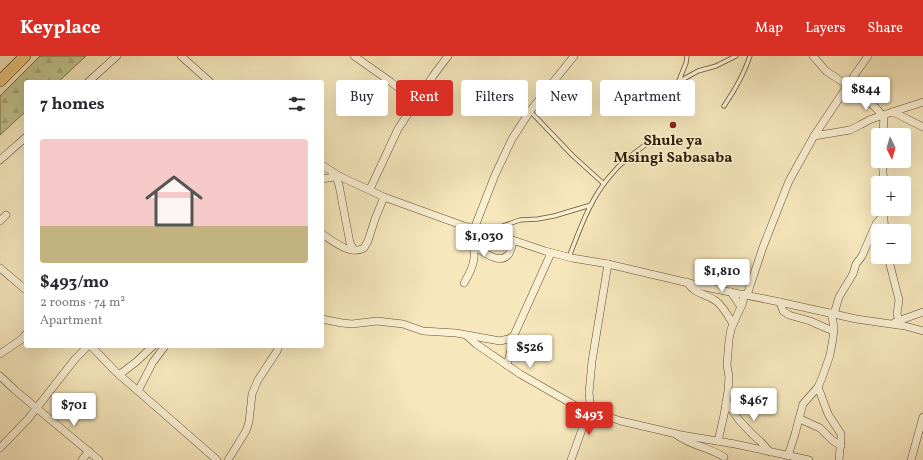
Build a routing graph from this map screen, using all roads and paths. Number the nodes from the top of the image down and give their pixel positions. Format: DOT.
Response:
graph roads {
  1 [pos="25,56"];
  2 [pos="117,56"];
  3 [pos="180,56"];
  4 [pos="354,56"];
  5 [pos="448,56"];
  6 [pos="574,56"];
  7 [pos="687,56"];
  8 [pos="736,56"];
  9 [pos="750,56"];
  10 [pos="813,56"];
  11 [pos="868,56"];
  12 [pos="90,80"];
  13 [pos="208,80"];
  14 [pos="430,80"];
  15 [pos="679,80"];
  16 [pos="682,80"];
  17 [pos="0,81"];
  18 [pos="396,86"];
  19 [pos="847,86"];
  20 [pos="923,102"];
  21 [pos="724,106"];
  22 [pos="530,111"];
  23 [pos="893,112"];
  24 [pos="883,115"];
  25 [pos="407,116"];
  26 [pos="923,127"];
  27 [pos="883,128"];
  28 [pos="814,136"];
  29 [pos="24,139"];
  30 [pos="652,140"];
  31 [pos="0,160"];
  32 [pos="324,166"];
  33 [pos="338,176"];
  34 [pos="324,179"];
  35 [pos="604,184"];
  36 [pos="370,189"];
  37 [pos="384,197"];
  38 [pos="591,205"];
  39 [pos="6,215"];
  40 [pos="881,216"];
  41 [pos="0,222"];
  42 [pos="472,228"];
  43 [pos="488,233"];
  44 [pos="324,235"];
  45 [pos="513,241"];
  46 [pos="474,246"];
  47 [pos="354,250"];
  48 [pos="551,253"];
  49 [pos="569,257"];
  50 [pos="608,264"];
  51 [pos="890,264"];
  52 [pos="0,268"];
  53 [pos="687,282"];
  54 [pos="464,283"];
  55 [pos="24,288"];
  56 [pos="731,292"];
  57 [pos="746,295"];
  58 [pos="780,302"];
  59 [pos="741,307"];
  60 [pos="923,312"];
  61 [pos="832,314"];
  62 [pos="324,319"];
  63 [pos="899,320"];
  64 [pos="733,324"];
  65 [pos="889,324"];
  66 [pos="833,331"];
  67 [pos="923,331"];
  68 [pos="465,335"];
  69 [pos="24,336"];
  70 [pos="512,338"];
  71 [pos="86,348"];
  72 [pos="90,348"];
  73 [pos="151,348"];
  74 [pos="278,348"];
  75 [pos="162,349"];
  76 [pos="0,354"];
  77 [pos="507,365"];
  78 [pos="119,375"];
  79 [pos="0,376"];
  80 [pos="818,387"];
  81 [pos="138,391"];
  82 [pos="726,402"];
  83 [pos="591,405"];
  84 [pos="36,408"];
  85 [pos="588,413"];
  86 [pos="923,417"];
  87 [pos="800,419"];
  88 [pos="675,434"];
  89 [pos="720,442"];
  90 [pos="841,446"];
  91 [pos="0,448"];
  92 [pos="89,451"];
  93 [pos="770,452"];
  94 [pos="788,456"];
  95 [pos="724,458"];
  96 [pos="82,460"];
  97 [pos="100,460"];
  98 [pos="217,460"];
  99 [pos="228,460"];
  100 [pos="571,460"];
  101 [pos="809,460"];
  102 [pos="839,460"];
  103 [pos="911,460"];
  1 -- 17 [label="highway"];
  2 -- 12 [label="street"];
  3 -- 13 [label="street"];
  4 -- 18 [label="street"];
  5 -- 14 [label="street"];
  6 -- 22 [label="street"];
  7 -- 15 [label="lane"];
  8 -- 16 [label="lane"];
  9 -- 21 [label="lane"];
  10 -- 19 [label="street"];
  11 -- 19 [label="street"];
  19 -- 24 [label="street"];
  19 -- 28 [label="street"];
  20 -- 23 [label="street"];
  22 -- 35 [label="lane"];
  22 -- 42 [label="street"];
  23 -- 24 [label="street"];
  23 -- 26 [label="street"];
  24 -- 27 [label="street"];
  24 -- 28 [label="street"];
  25 -- 36 [label="street"];
  28 -- 57 [label="street"];
  29 -- 31 [label="street"];
  30 -- 35 [label="lane"];
  32 -- 33 [label="street"];
  33 -- 34 [label="street"];
  33 -- 36 [label="street"];
  33 -- 47 [label="street"];
  35 -- 38 [label="lane"];
  36 -- 37 [label="street"];
  37 -- 42 [label="street"];
  37 -- 47 [label="street"];
  38 -- 43 [label="lane"];
  38 -- 49 [label="lane"];
  39 -- 41 [label="street"];
  40 -- 61 [label="street"];
  42 -- 43 [label="street"];
  42 -- 46 [label="street"];
  43 -- 45 [label="street"];
  44 -- 47 [label="street"];
  45 -- 46 [label="street"];
  45 -- 48 [label="street"];
  46 -- 54 [label="street"];
  48 -- 49 [label="street"];
  48 -- 70 [label="street"];
  49 -- 50 [label="street"];
  50 -- 53 [label="street"];
  50 -- 83 [label="street"];
  51 -- 63 [label="street"];
  52 -- 55 [label="street"];
  53 -- 56 [label="street"];
  53 -- 64 [label="street"];
  56 -- 57 [label="street"];
  56 -- 59 [label="street"];
  57 -- 58 [label="street"];
  57 -- 59 [label="street"];
  58 -- 61 [label="street"];
  58 -- 66 [label="street"];
  59 -- 64 [label="street"];
  60 -- 63 [label="street"];
  61 -- 65 [label="street"];
  61 -- 66 [label="street"];
  62 -- 68 [label="street"];
  63 -- 65 [label="street"];
  64 -- 82 [label="street"];
  65 -- 67 [label="street"];
  66 -- 80 [label="street"];
  68 -- 70 [label="street"];
  68 -- 77 [label="street"];
  69 -- 76 [label="street"];
  70 -- 77 [label="street"];
  71 -- 84 [label="street"];
  72 -- 78 [label="street"];
  73 -- 78 [label="street"];
  74 -- 99 [label="street"];
  75 -- 81 [label="street"];
  77 -- 85 [label="street"];
  78 -- 81 [label="street"];
  79 -- 84 [label="street"];
  80 -- 87 [label="street"];
  80 -- 90 [label="street"];
  81 -- 98 [label="street"];
  82 -- 89 [label="street"];
  82 -- 93 [label="street"];
  83 -- 85 [label="street"];
  83 -- 88 [label="street"];
  84 -- 91 [label="street"];
  84 -- 92 [label="street"];
  85 -- 100 [label="street"];
  86 -- 103 [label="street"];
  87 -- 90 [label="street"];
  87 -- 94 [label="street"];
  88 -- 89 [label="street"];
  88 -- 95 [label="street"];
  89 -- 93 [label="street"];
  89 -- 95 [label="street"];
  90 -- 102 [label="street"];
  92 -- 96 [label="street"];
  92 -- 97 [label="street"];
  93 -- 94 [label="street"];
  94 -- 101 [label="street"];
}
